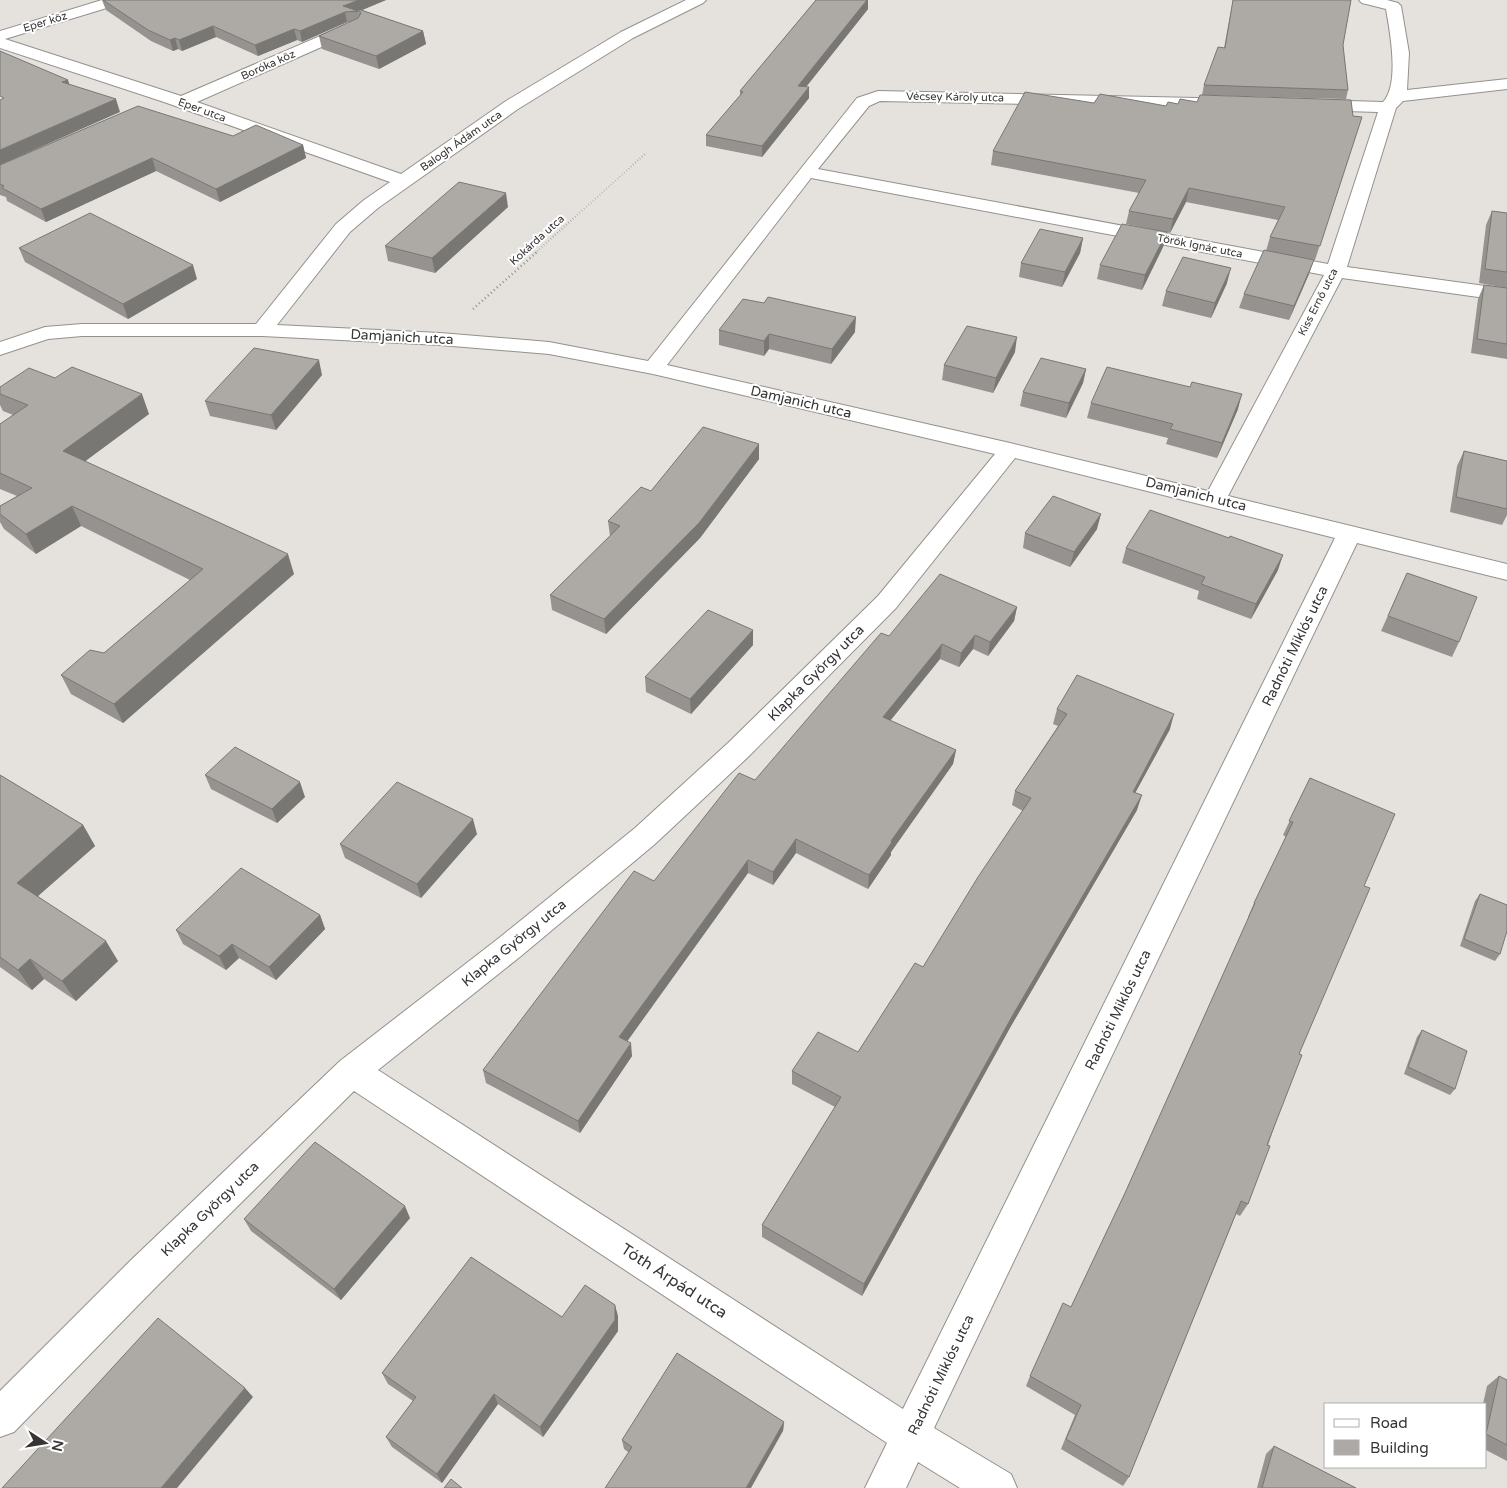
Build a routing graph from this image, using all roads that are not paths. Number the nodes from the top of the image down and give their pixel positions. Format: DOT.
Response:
graph roads {
  1 [pos="118,0"];
  2 [pos="698,0"];
  3 [pos="1367,0"];
  4 [pos="1392,3"];
  5 [pos="354,27"];
  6 [pos="0,36"];
  7 [pos="0,43"];
  8 [pos="1507,84"];
  9 [pos="176,100"];
  10 [pos="1393,101"];
  11 [pos="1249,103"];
  12 [pos="1298,104"];
  13 [pos="143,110"];
  14 [pos="806,172"];
  15 [pos="403,181"];
  16 [pos="1336,271"];
  17 [pos="1507,295"];
  18 [pos="262,330"];
  19 [pos="0,349"];
  20 [pos="653,368"];
  21 [pos="1010,450"];
  22 [pos="1215,499"];
  23 [pos="1350,532"];
  24 [pos="1507,572"];
  25 [pos="352,1071"];
  26 [pos="0,1418"];
  27 [pos="911,1436"];
  28 [pos="885,1488"];
  29 [pos="997,1488"];
  1 -- 6 [label="street, Eper köz"];
  2 -- 15 [label="street, Balogh Ádám utca"];
  3 -- 4 [label="street"];
  4 -- 10 [label="street, Kiss Ernő utca"];
  5 -- 9 [label="street, Boróka köz"];
  7 -- 9 [label="street, Eper utca"];
  8 -- 10 [label="street"];
  9 -- 13 [label="street, Boróka köz"];
  9 -- 15 [label="street, Eper utca"];
  10 -- 12 [label="street"];
  10 -- 16 [label="street, Kiss Ernő utca"];
  11 -- 14 [label="street, Vécsey Károly utca"];
  14 -- 16 [label="street, Török Ignác utca"];
  14 -- 20 [label="street, Vécsey Károly utca"];
  15 -- 18 [label="street, Balogh Ádám utca"];
  16 -- 17 [label="street, Török Ignác utca"];
  16 -- 22 [label="street, Kiss Ernő utca"];
  18 -- 19 [label="street, Damjanich utca"];
  18 -- 20 [label="street, Damjanich utca"];
  20 -- 21 [label="street, Damjanich utca"];
  21 -- 22 [label="street, Damjanich utca"];
  21 -- 25 [label="street, Klapka György utca"];
  22 -- 23 [label="street, Damjanich utca"];
  23 -- 24 [label="street, Damjanich utca"];
  23 -- 27 [label="street, Radnóti Miklós utca"];
  25 -- 26 [label="street, Klapka György utca"];
  25 -- 27 [label="street, Tóth Árpád utca"];
  27 -- 28 [label="street, Radnóti Miklós utca"];
  27 -- 29 [label="street, Tóth Árpád utca"];
}
